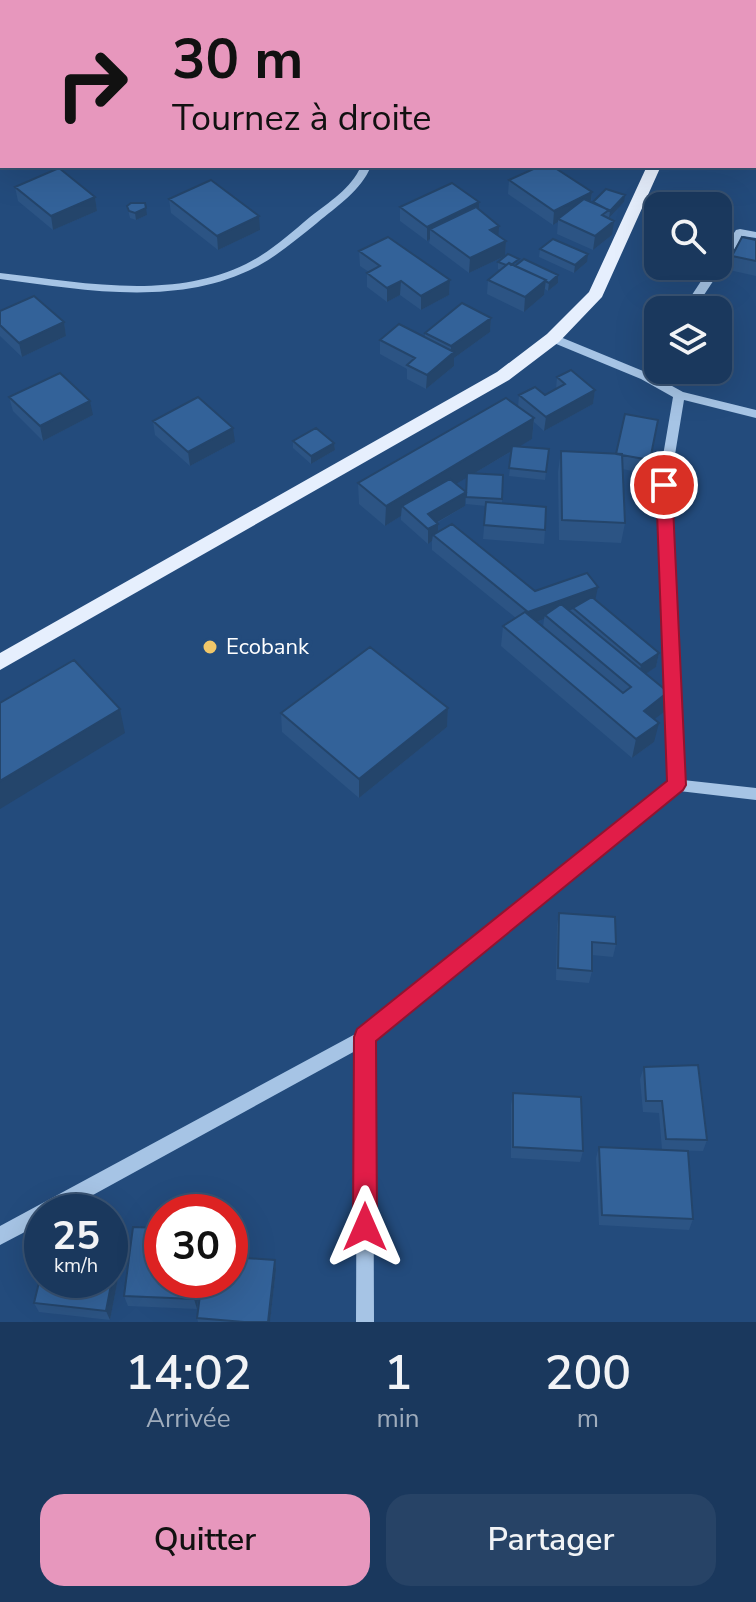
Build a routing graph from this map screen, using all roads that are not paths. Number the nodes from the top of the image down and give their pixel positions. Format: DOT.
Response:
graph roads {
  1 [pos="365,168"];
  2 [pos="653,168"];
  3 [pos="756,235"];
  4 [pos="732,244"];
  5 [pos="0,276"];
  6 [pos="553,338"];
  7 [pos="644,376"];
  8 [pos="659,384"];
  9 [pos="679,395"];
  10 [pos="756,414"];
  11 [pos="0,662"];
  12 [pos="676,785"];
  13 [pos="756,794"];
  14 [pos="365,1037"];
  15 [pos="76,1194"];
  16 [pos="24,1223"];
  17 [pos="0,1236"];
  18 [pos="365,1322"];
  1 -- 5 [label="street"];
  2 -- 6 [label="main road"];
  3 -- 4 [label="street"];
  6 -- 7 [label="street"];
  6 -- 11 [label="main road"];
  8 -- 9 [label="street"];
  9 -- 10 [label="street"];
  9 -- 12 [label="street"];
  12 -- 13 [label="street"];
  12 -- 14 [label="street"];
  14 -- 15 [label="street"];
  14 -- 18 [label="street"];
  16 -- 17 [label="street"];
}
